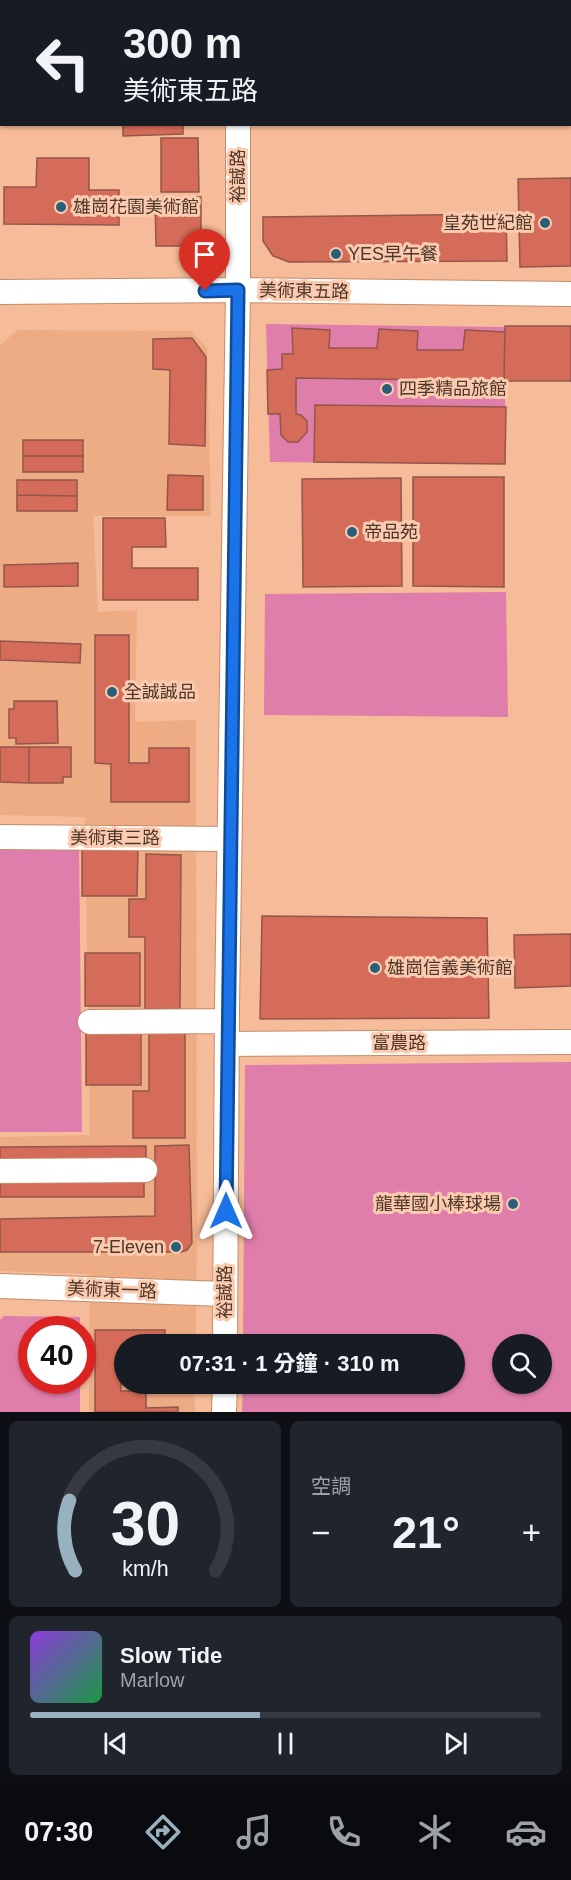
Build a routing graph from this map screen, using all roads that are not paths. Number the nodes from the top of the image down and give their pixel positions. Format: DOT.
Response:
graph roads {
  1 [pos="238,126"];
  2 [pos="238,290"];
  3 [pos="0,292"];
  4 [pos="571,294"];
  5 [pos="0,837"];
  6 [pos="230,839"];
  7 [pos="90,1022"];
  8 [pos="227,1033"];
  9 [pos="571,1042"];
  10 [pos="145,1170"];
  11 [pos="0,1171"];
  12 [pos="0,1286"];
  13 [pos="225,1293"];
  14 [pos="225,1334"];
  15 [pos="225,1394"];
  16 [pos="224,1412"];
  1 -- 2 [label="street, 裕誠路"];
  2 -- 3 [label="street, 美術東五路"];
  2 -- 4 [label="street, 美術東五路"];
  2 -- 6 [label="street, 裕誠路"];
  5 -- 6 [label="street, 美術東三路"];
  6 -- 8 [label="street, 裕誠路"];
  7 -- 8 [label="street, 富農路"];
  8 -- 9 [label="street, 富農路"];
  8 -- 13 [label="street, 裕誠路"];
  10 -- 11 [label="street"];
  12 -- 13 [label="street, 美術東一路"];
  13 -- 14 [label="street, 裕誠路"];
  15 -- 16 [label="street"];
}
